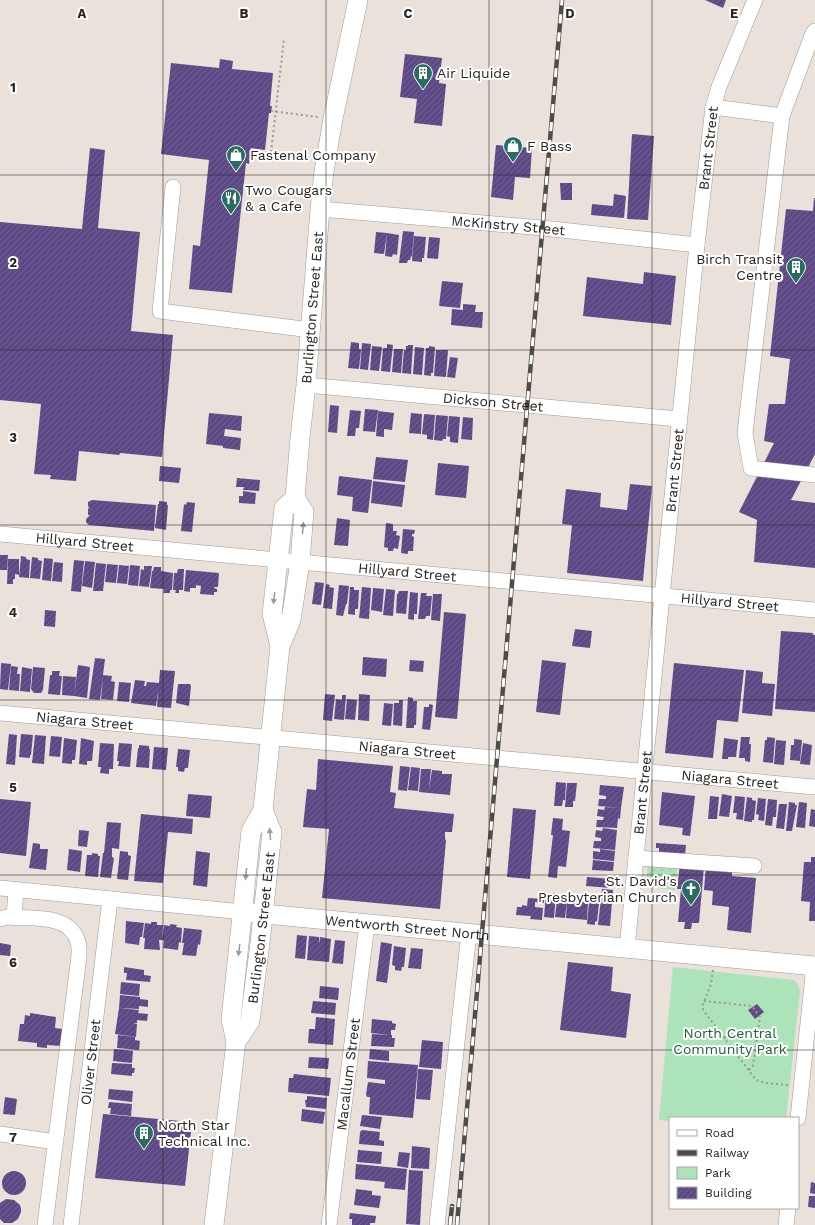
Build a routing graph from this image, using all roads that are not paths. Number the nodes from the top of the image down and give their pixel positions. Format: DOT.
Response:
graph roads {
  1 [pos="358,0"];
  2 [pos="754,0"];
  3 [pos="815,31"];
  4 [pos="713,107"];
  5 [pos="782,116"];
  6 [pos="173,187"];
  7 [pos="320,209"];
  8 [pos="697,245"];
  9 [pos="311,330"];
  10 [pos="306,385"];
  11 [pos="679,419"];
  12 [pos="815,475"];
  13 [pos="295,498"];
  14 [pos="0,534"];
  15 [pos="279,560"];
  16 [pos="300,562"];
  17 [pos="663,596"];
  18 [pos="815,610"];
  19 [pos="280,646"];
  20 [pos="0,713"];
  21 [pos="271,738"];
  22 [pos="645,772"];
  23 [pos="815,787"];
  24 [pos="263,810"];
  25 [pos="636,858"];
  26 [pos="754,866"];
  27 [pos="0,888"];
  28 [pos="16,890"];
  29 [pos="110,899"];
  30 [pos="243,912"];
  31 [pos="263,914"];
  32 [pos="7,918"];
  33 [pos="367,924"];
  34 [pos="469,933"];
  35 [pos="627,948"];
  36 [pos="814,966"];
  37 [pos="236,1042"];
  38 [pos="810,1046"];
  39 [pos="66,1064"];
  40 [pos="90,1068"];
  41 [pos="798,1117"];
  42 [pos="0,1134"];
  43 [pos="56,1142"];
  44 [pos="788,1209"];
  45 [pos="45,1225"];
  46 [pos="71,1225"];
  47 [pos="214,1225"];
  48 [pos="329,1225"];
  49 [pos="437,1225"];
  50 [pos="789,1225"];
  1 -- 7 [label="main road, Burlington Street East"];
  2 -- 4 [label="street, Brant Street"];
  3 -- 5 [label="street"];
  4 -- 5 [label="street"];
  4 -- 8 [label="street, Brant Street"];
  5 -- 12 [label="street"];
  6 -- 9 [label="street"];
  7 -- 8 [label="street, McKinstry Street"];
  7 -- 9 [label="main road, Burlington Street East"];
  8 -- 11 [label="street, Brant Street"];
  9 -- 10 [label="main road, Burlington Street East"];
  10 -- 11 [label="street, Dickson Street"];
  10 -- 13 [label="main road, Burlington Street East"];
  11 -- 17 [label="street, Brant Street"];
  13 -- 15 [label="main road, Burlington Street East"];
  16 -- 13 [label="main road, Burlington Street East, one-way"];
  14 -- 15 [label="street, Hillyard Street"];
  15 -- 16 [label="street, Hillyard Street"];
  15 -- 19 [label="main road, Burlington Street East, one-way"];
  16 -- 17 [label="street, Hillyard Street"];
  16 -- 19 [label="main road, Burlington Street East"];
  17 -- 18 [label="street, Hillyard Street"];
  17 -- 22 [label="street, Brant Street"];
  19 -- 21 [label="main road, Burlington Street East"];
  20 -- 21 [label="street, Niagara Street"];
  21 -- 22 [label="street, Niagara Street"];
  21 -- 24 [label="main road, Burlington Street East"];
  22 -- 23 [label="street, Niagara Street"];
  22 -- 25 [label="street, Brant Street"];
  24 -- 30 [label="main road, Burlington Street East, one-way"];
  31 -- 24 [label="main road, Burlington Street East, one-way"];
  25 -- 26 [label="street"];
  25 -- 35 [label="street, Brant Street"];
  27 -- 28 [label="street, Wentworth Street North"];
  28 -- 29 [label="street, Wentworth Street North"];
  28 -- 32 [label="street"];
  29 -- 30 [label="street, Wentworth Street North"];
  29 -- 40 [label="street, Oliver Street"];
  30 -- 31 [label="main road, Wentworth Street North"];
  30 -- 37 [label="main road, Burlington Street East, one-way"];
  31 -- 33 [label="main road, Wentworth Street North"];
  31 -- 37 [label="main road, Burlington Street East"];
  32 -- 39 [label="street"];
  33 -- 34 [label="main road, Wentworth Street North"];
  33 -- 48 [label="street, Macallum Street"];
  34 -- 35 [label="main road, Wentworth Street North"];
  34 -- 49 [label="street"];
  35 -- 36 [label="main road, Wentworth Street North"];
  36 -- 38 [label="street"];
  37 -- 47 [label="main road, Burlington Street East"];
  38 -- 41 [label="street"];
  39 -- 40 [label="street"];
  39 -- 43 [label="street"];
  40 -- 46 [label="street, Oliver Street"];
  42 -- 43 [label="street"];
  43 -- 45 [label="street"];
  44 -- 50 [label="street"];
}
